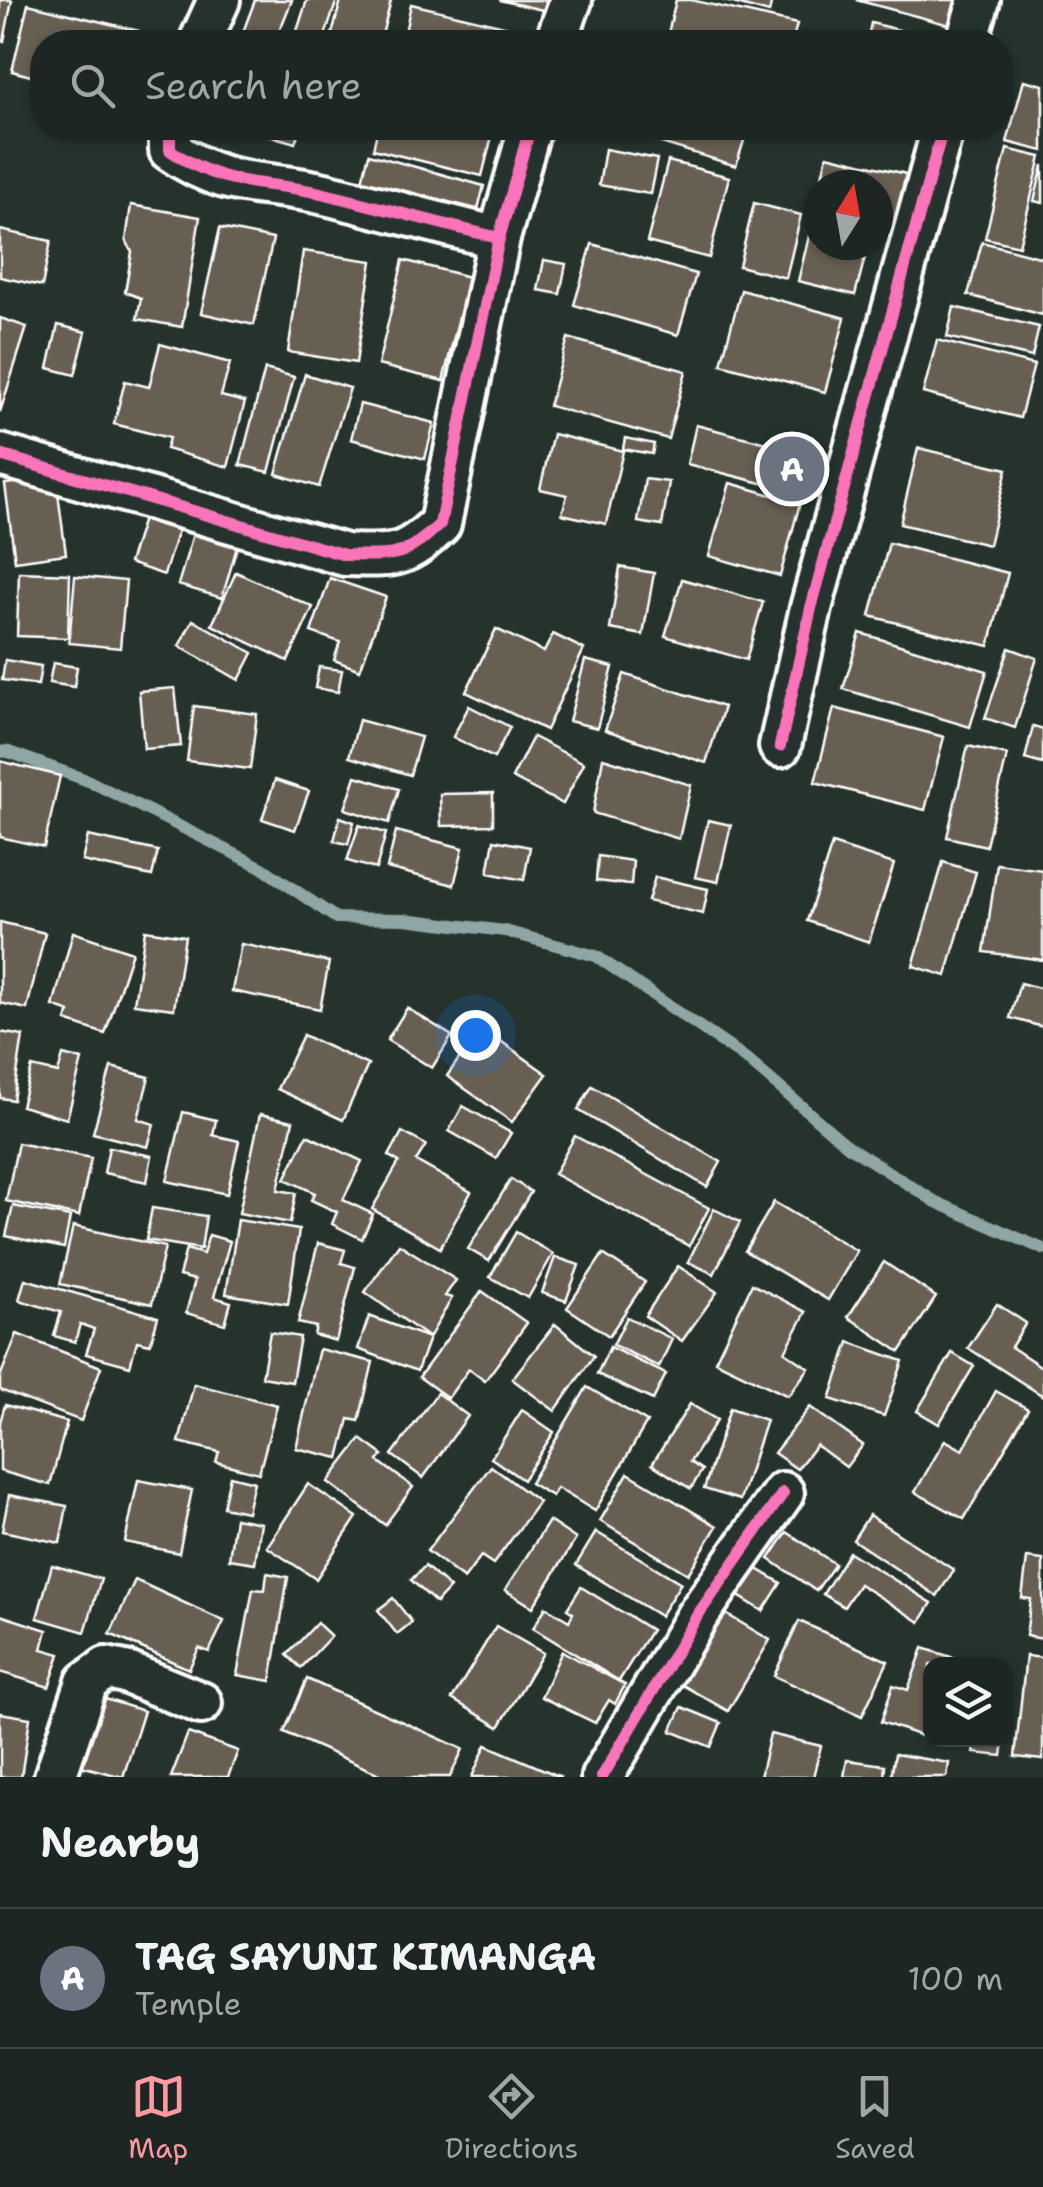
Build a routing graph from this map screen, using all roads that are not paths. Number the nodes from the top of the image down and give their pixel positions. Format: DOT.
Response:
graph roads {
  1 [pos="219,0"];
  2 [pos="571,0"];
  3 [pos="979,0"];
  4 [pos="205,30"];
  5 [pos="560,30"];
  6 [pos="970,30"];
  7 [pos="170,140"];
  8 [pos="527,140"];
  9 [pos="941,140"];
  10 [pos="499,238"];
  11 [pos="0,455"];
  12 [pos="780,746"];
  13 [pos="783,1492"];
  14 [pos="201,1703"];
  15 [pos="55,1777"];
  16 [pos="602,1777"];
  1 -- 4 [label="street"];
  2 -- 5 [label="street"];
  3 -- 6 [label="street"];
  7 -- 10 [label="street"];
  8 -- 10 [label="street"];
  9 -- 12 [label="street"];
  10 -- 11 [label="street"];
  13 -- 16 [label="street"];
  14 -- 15 [label="street"];
}
